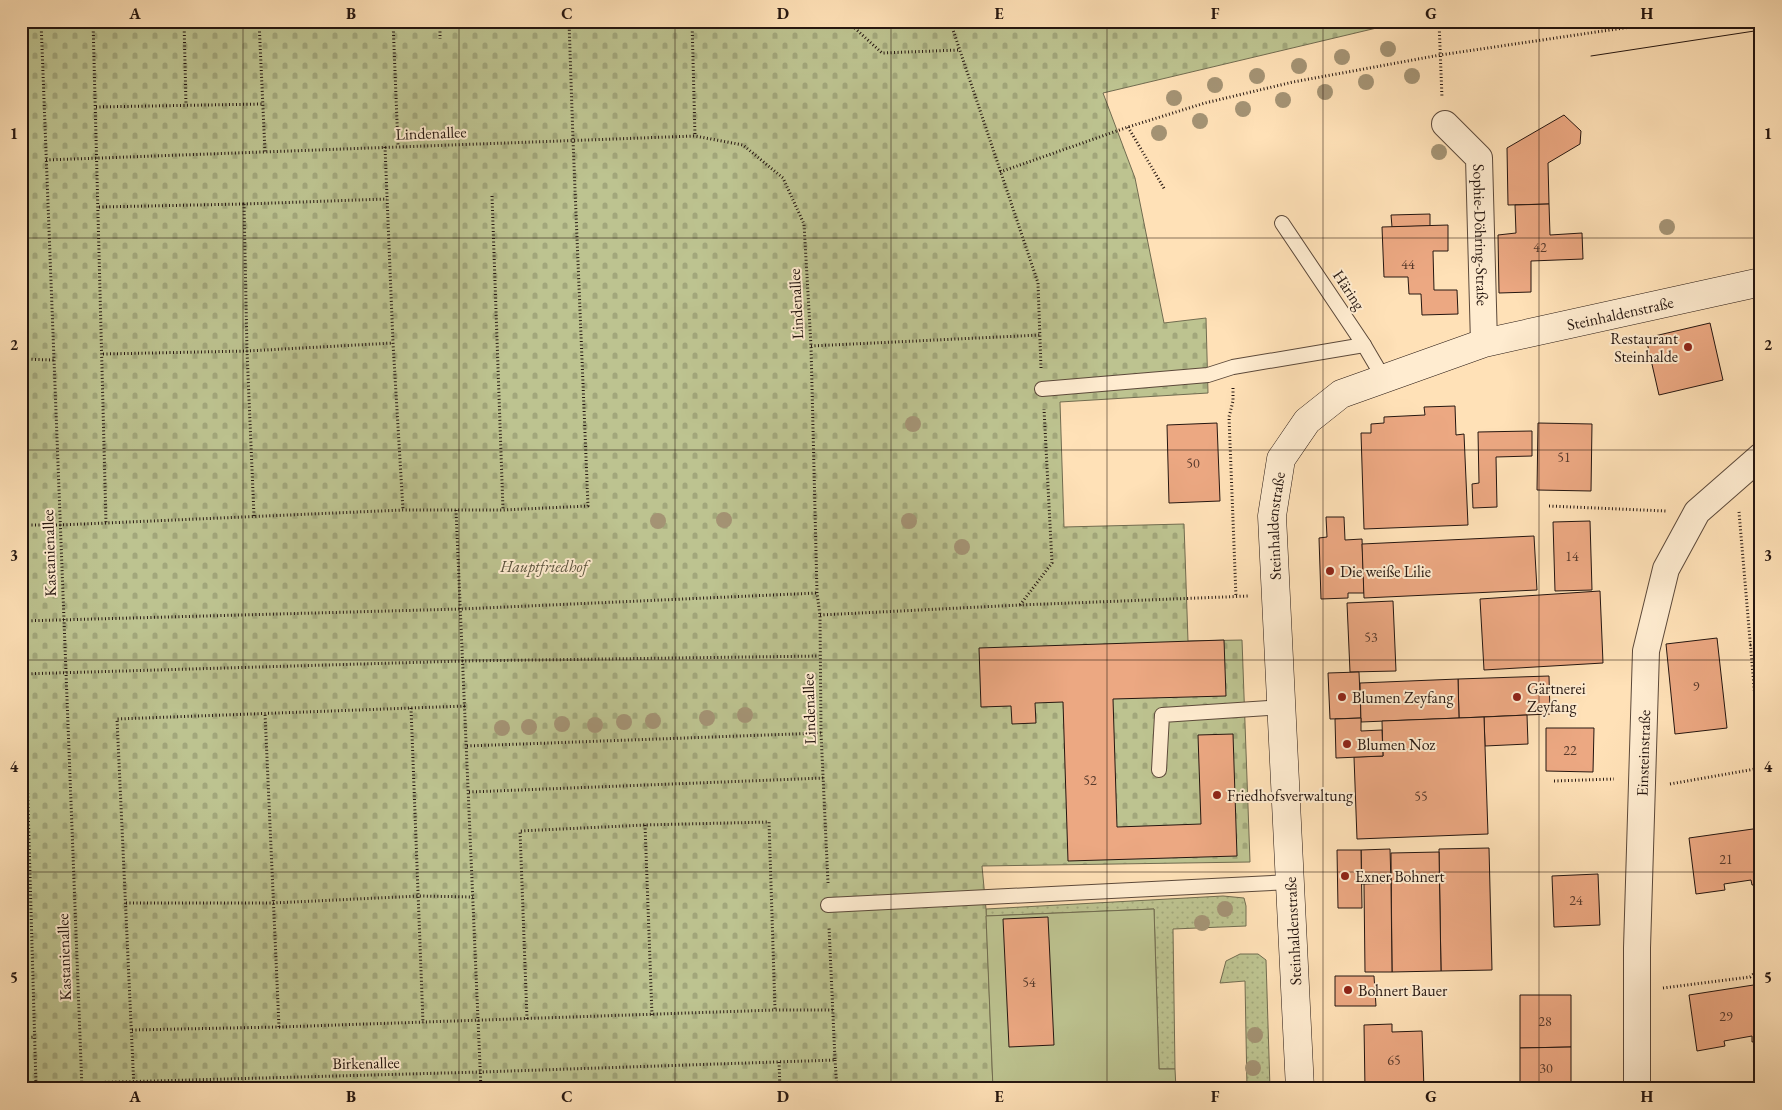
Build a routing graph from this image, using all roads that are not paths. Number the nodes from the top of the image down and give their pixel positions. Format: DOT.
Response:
graph roads {
  1 [pos="1445,124"];
  2 [pos="1282,223"];
  3 [pos="1761,282"];
  4 [pos="1484,343"];
  5 [pos="1364,345"];
  6 [pos="1384,379"];
  7 [pos="1042,389"];
  8 [pos="1761,456"];
  9 [pos="1282,707"];
  10 [pos="1159,770"];
  11 [pos="1291,882"];
  12 [pos="828,904"];
  13 [pos="1300,1089"];
  14 [pos="1637,1089"];
  1 -- 4 [label="street, Sophie-Döhring-Straße"];
  2 -- 5 [label="lane, Häring"];
  3 -- 4 [label="street, Steinhaldenstraße"];
  4 -- 6 [label="street, Steinhaldenstraße"];
  5 -- 6 [label="lane, Häring"];
  5 -- 7 [label="lane"];
  6 -- 9 [label="street, Steinhaldenstraße"];
  8 -- 14 [label="street, Einsteinstraße"];
  9 -- 10 [label="lane"];
  9 -- 11 [label="street, Steinhaldenstraße"];
  11 -- 12 [label="lane"];
  11 -- 13 [label="street, Steinhaldenstraße"];
}
